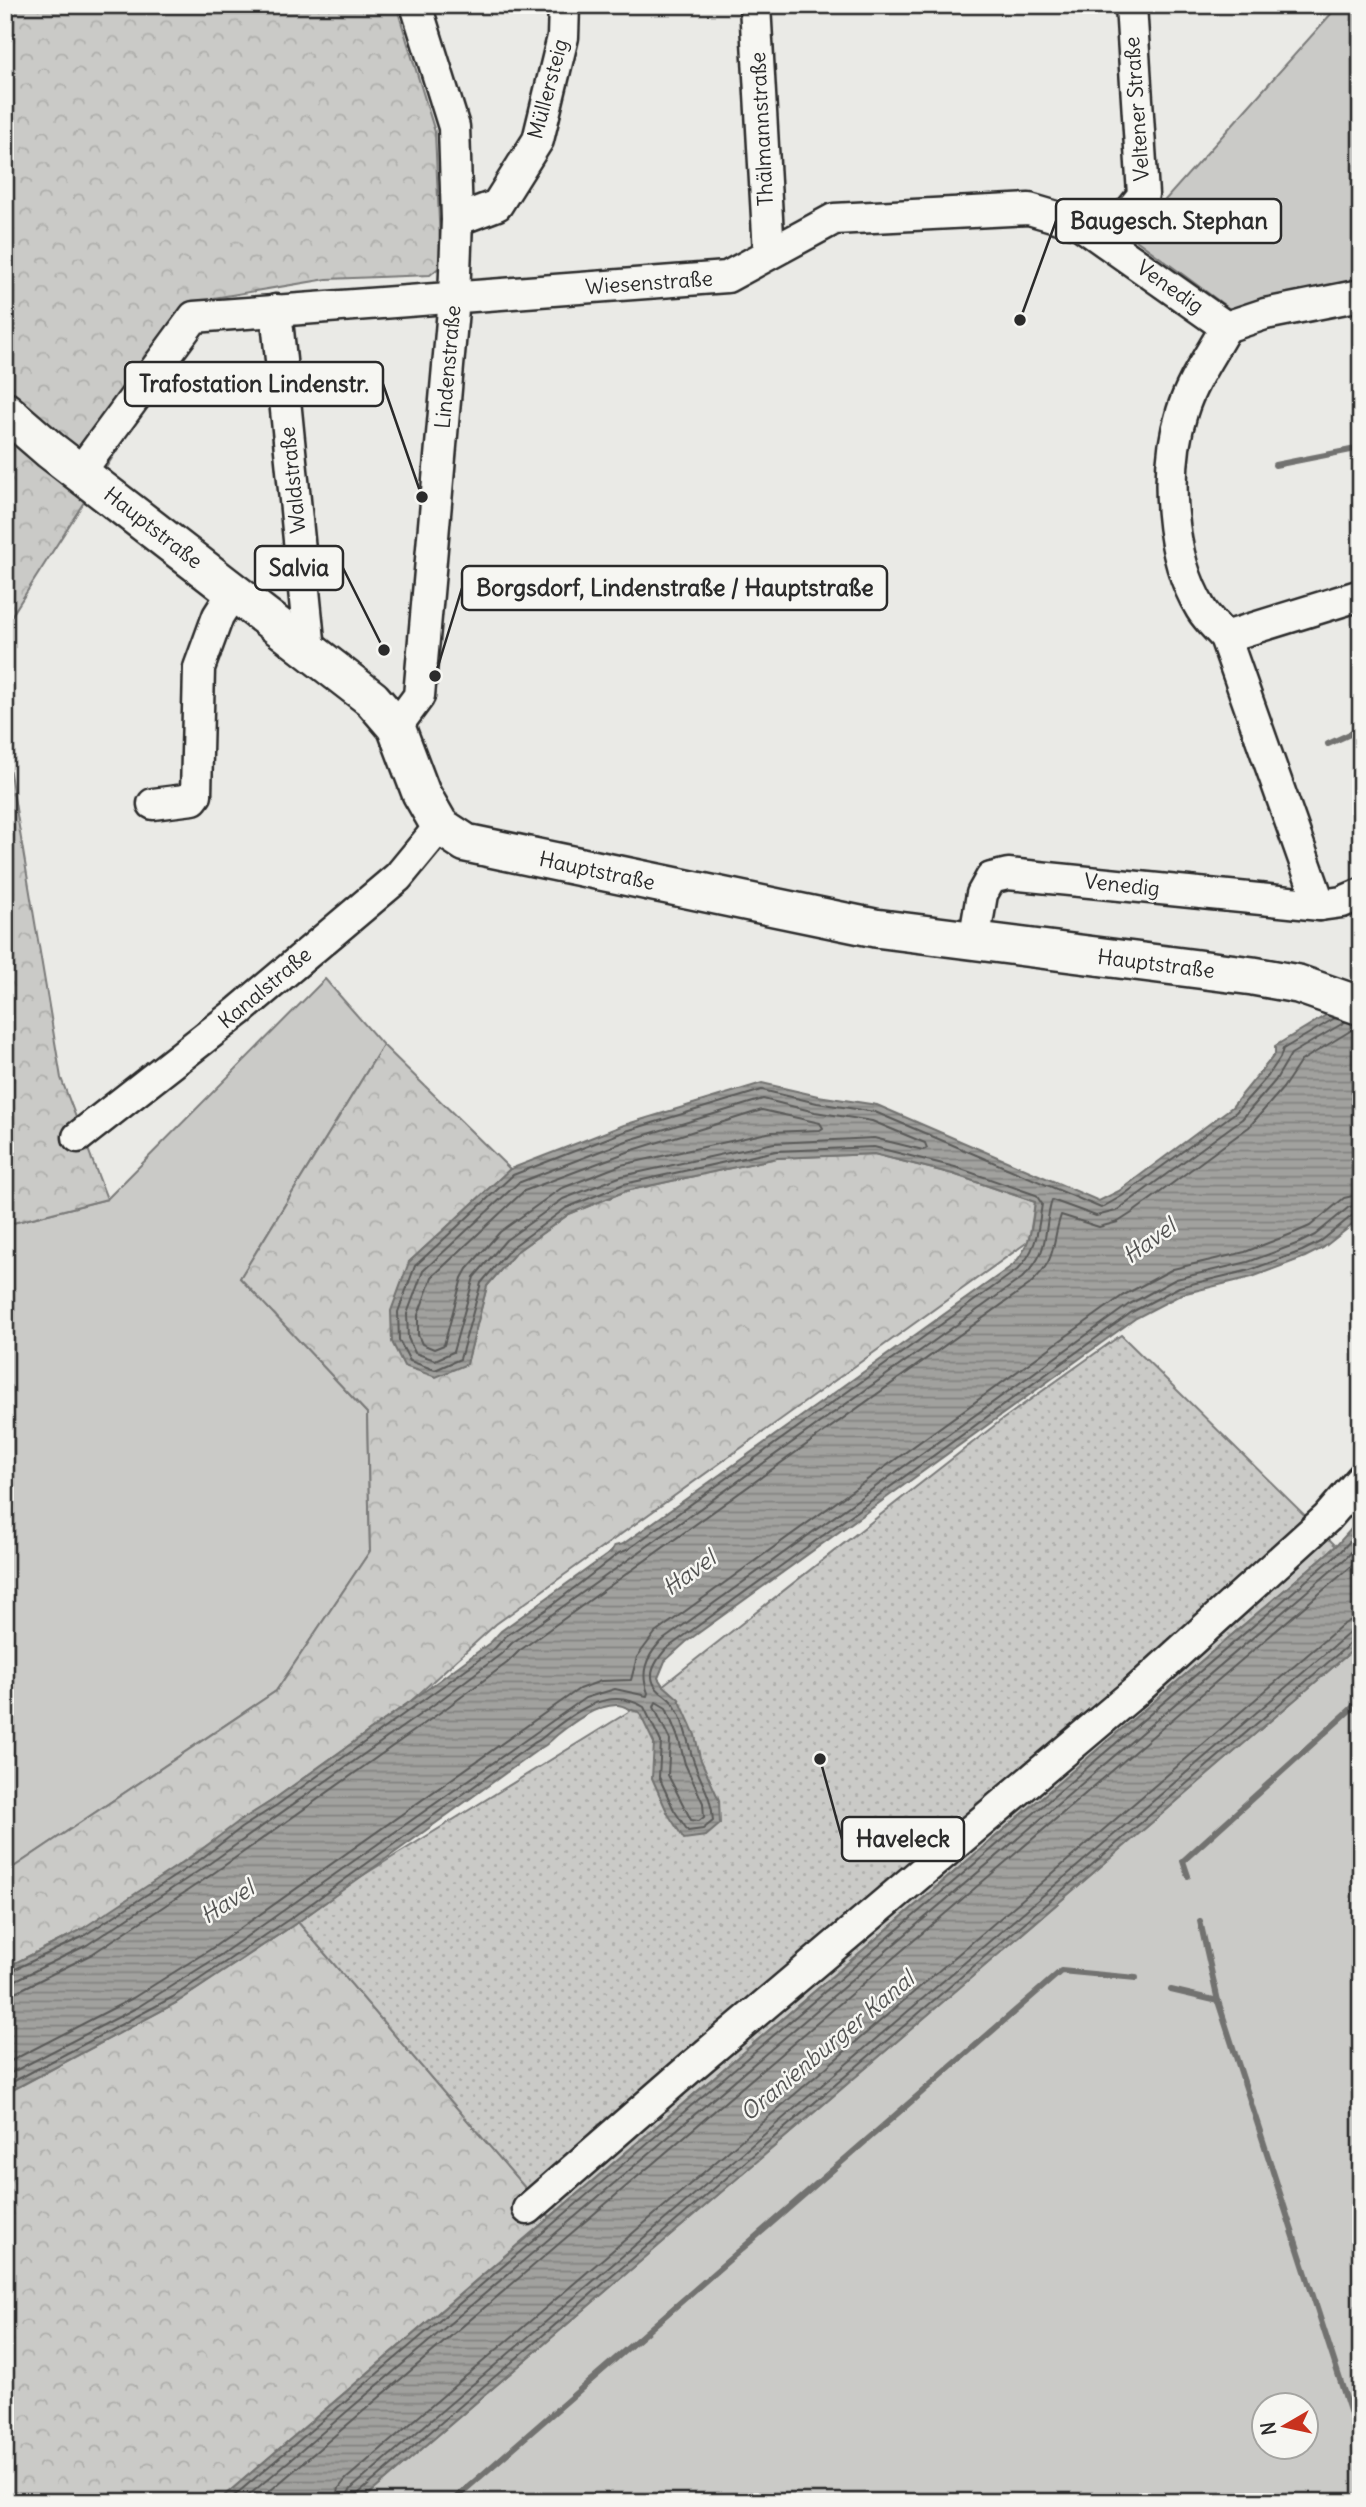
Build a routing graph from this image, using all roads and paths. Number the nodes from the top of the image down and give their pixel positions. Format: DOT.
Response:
graph roads {
  1 [pos="416,5"];
  2 [pos="564,5"];
  3 [pos="755,5"];
  4 [pos="1131,5"];
  5 [pos="457,220"];
  6 [pos="1080,223"];
  7 [pos="1106,242"];
  8 [pos="769,253"];
  9 [pos="1361,295"];
  10 [pos="454,298"];
  11 [pos="276,310"];
  12 [pos="1226,327"];
  13 [pos="5,411"];
  14 [pos="80,472"];
  15 [pos="234,591"];
  16 [pos="1361,595"];
  17 [pos="1225,637"];
  18 [pos="310,650"];
  19 [pos="396,727"];
  20 [pos="153,804"];
  21 [pos="440,825"];
  22 [pos="1361,894"];
  23 [pos="1320,905"];
  24 [pos="974,942"];
  25 [pos="1361,1006"];
  26 [pos="78,1137"];
  27 [pos="1361,1479"];
  28 [pos="528,2209"];
  1 -- 5 [label="street, Lindenstraße"];
  2 -- 5 [label="street, Müllersteig"];
  3 -- 8 [label="street, Thälmannstraße"];
  4 -- 7 [label="street, Veltener Straße"];
  5 -- 10 [label="street, Lindenstraße"];
  6 -- 7 [label="street, Venedig"];
  6 -- 8 [label="street, Wiesenstraße"];
  7 -- 12 [label="street, Venedig"];
  8 -- 10 [label="street, Wiesenstraße"];
  9 -- 12 [label="street, Venedig"];
  10 -- 11 [label="street"];
  10 -- 19 [label="street, Lindenstraße"];
  11 -- 14 [label="street"];
  11 -- 18 [label="street, Waldstraße"];
  12 -- 17 [label="street, Venedig"];
  13 -- 14 [label="main road, Hauptstraße"];
  14 -- 15 [label="main road, Hauptstraße"];
  15 -- 18 [label="main road, Hauptstraße"];
  15 -- 20 [label="street"];
  16 -- 17 [label="street"];
  17 -- 23 [label="street, Venedig"];
  18 -- 19 [label="main road, Hauptstraße"];
  19 -- 21 [label="main road, Hauptstraße"];
  21 -- 24 [label="main road, Hauptstraße"];
  21 -- 26 [label="street, Kanalstraße"];
  22 -- 23 [label="street, Venedig"];
  23 -- 24 [label="street, Venedig"];
  24 -- 25 [label="main road, Hauptstraße"];
  27 -- 28 [label="street"];
}
